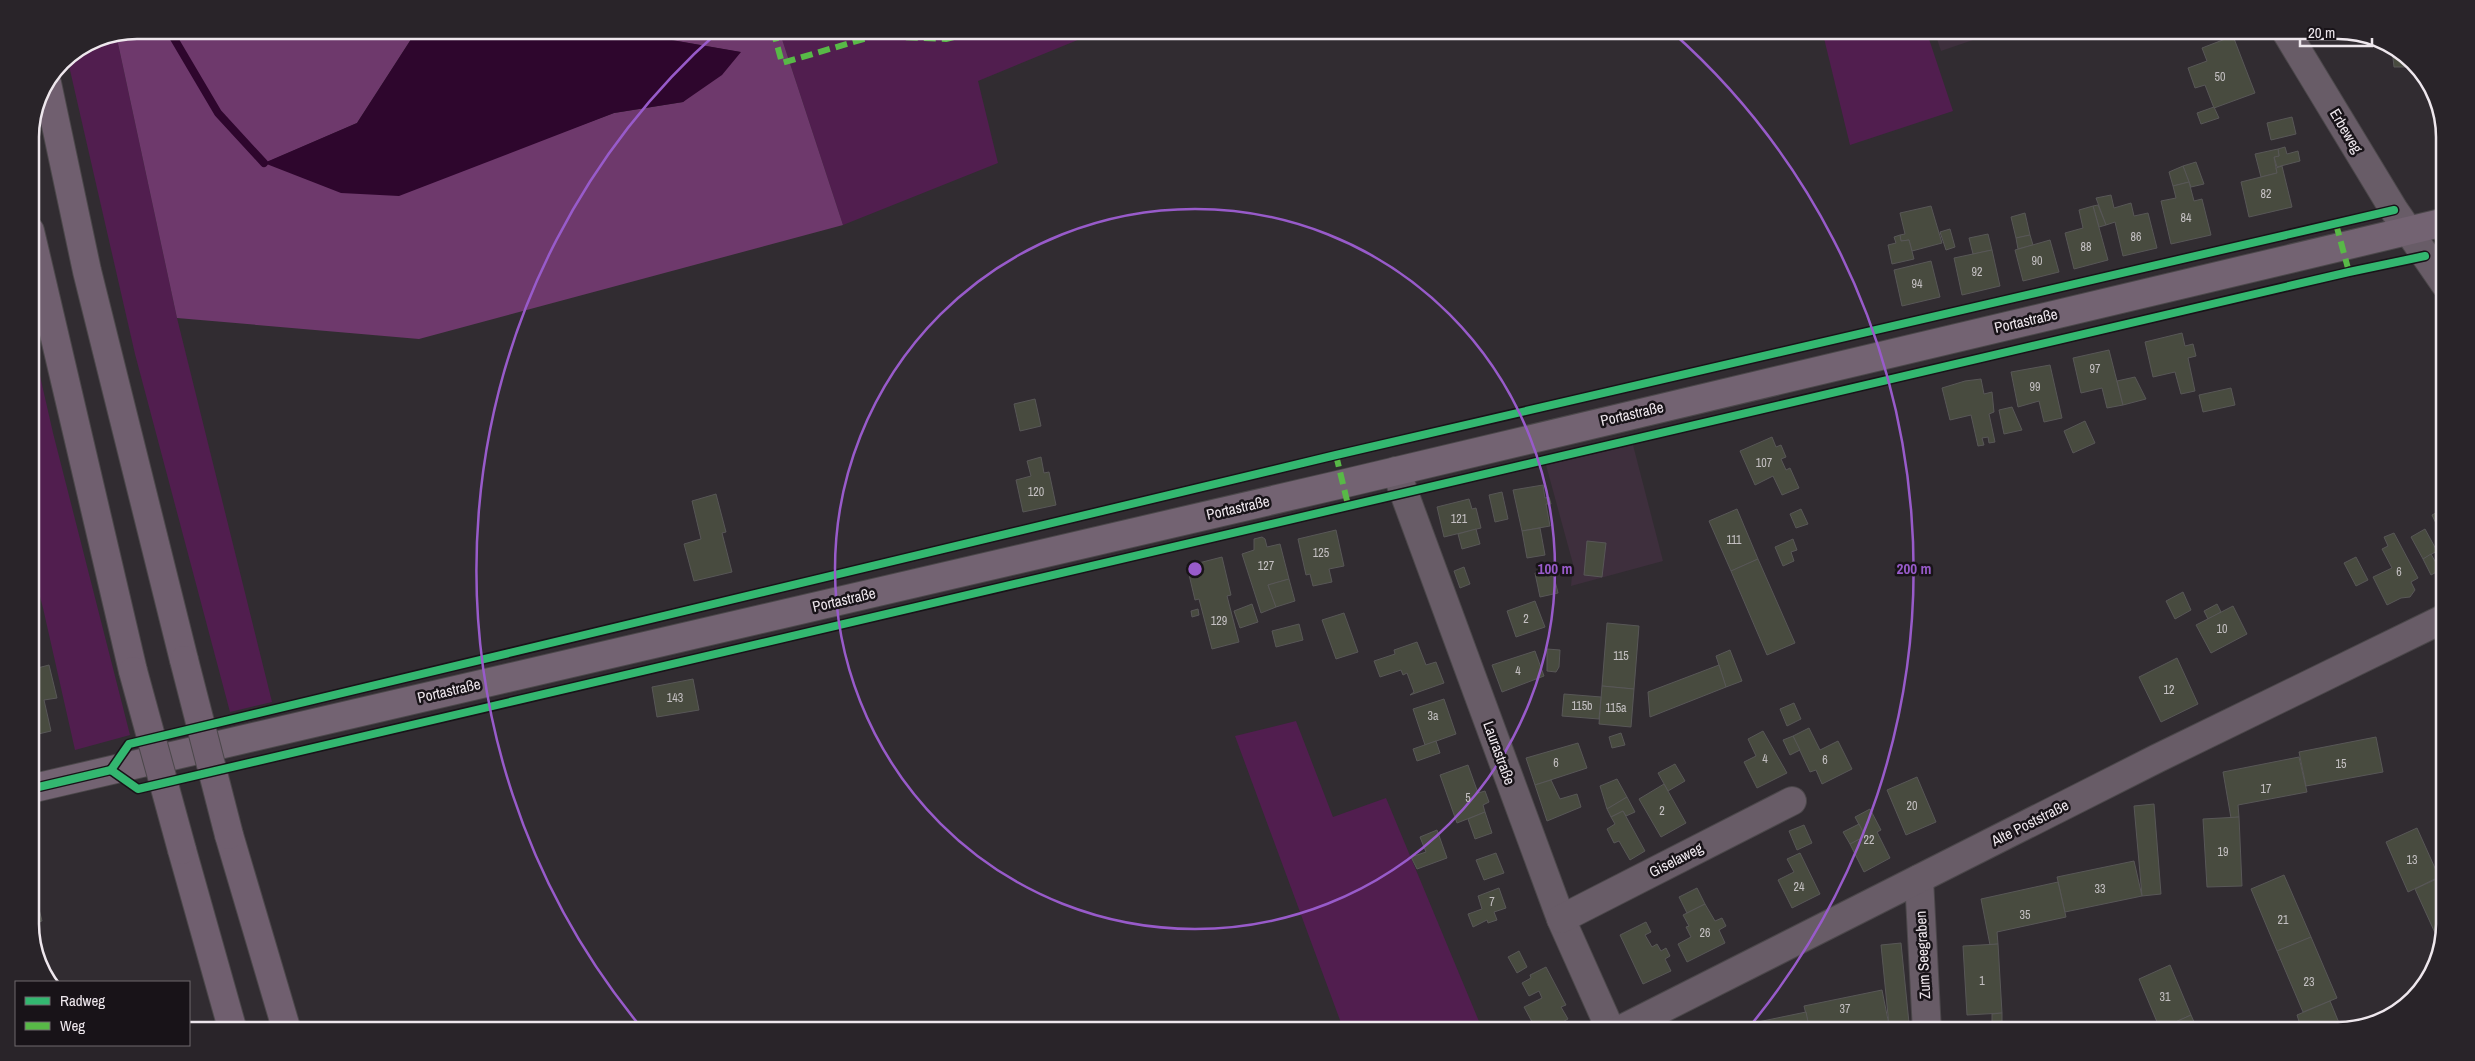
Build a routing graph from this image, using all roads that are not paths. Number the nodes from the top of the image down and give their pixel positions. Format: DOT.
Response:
graph roads {
  1 [pos="2290,39"];
  2 [pos="49,94"];
  3 [pos="2436,224"];
  4 [pos="2408,231"];
  5 [pos="39,269"];
  6 [pos="2436,271"];
  7 [pos="1396,471"];
  8 [pos="2436,622"];
  9 [pos="39,787"];
  10 [pos="1792,801"];
  11 [pos="1919,879"];
  12 [pos="1560,918"];
  13 [pos="230,1022"];
  14 [pos="284,1022"];
  15 [pos="1608,1022"];
  16 [pos="1636,1022"];
  17 [pos="1927,1022"];
  1 -- 4 [label="street, Erbeweg"];
  2 -- 14 [label="highway, bridge"];
  3 -- 4 [label="main road, Portastraße"];
  4 -- 6 [label="street, Erbeweg"];
  4 -- 7 [label="main road, Portastraße"];
  5 -- 13 [label="highway, bridge"];
  7 -- 9 [label="main road, Portastraße"];
  7 -- 12 [label="street, Laurastraße"];
  8 -- 11 [label="street, Alte Poststraße"];
  10 -- 12 [label="street, Giselaweg"];
  11 -- 16 [label="street, Alte Poststraße"];
  11 -- 17 [label="street, Zum Seegraben"];
  12 -- 15 [label="street, Laurastraße"];
}
